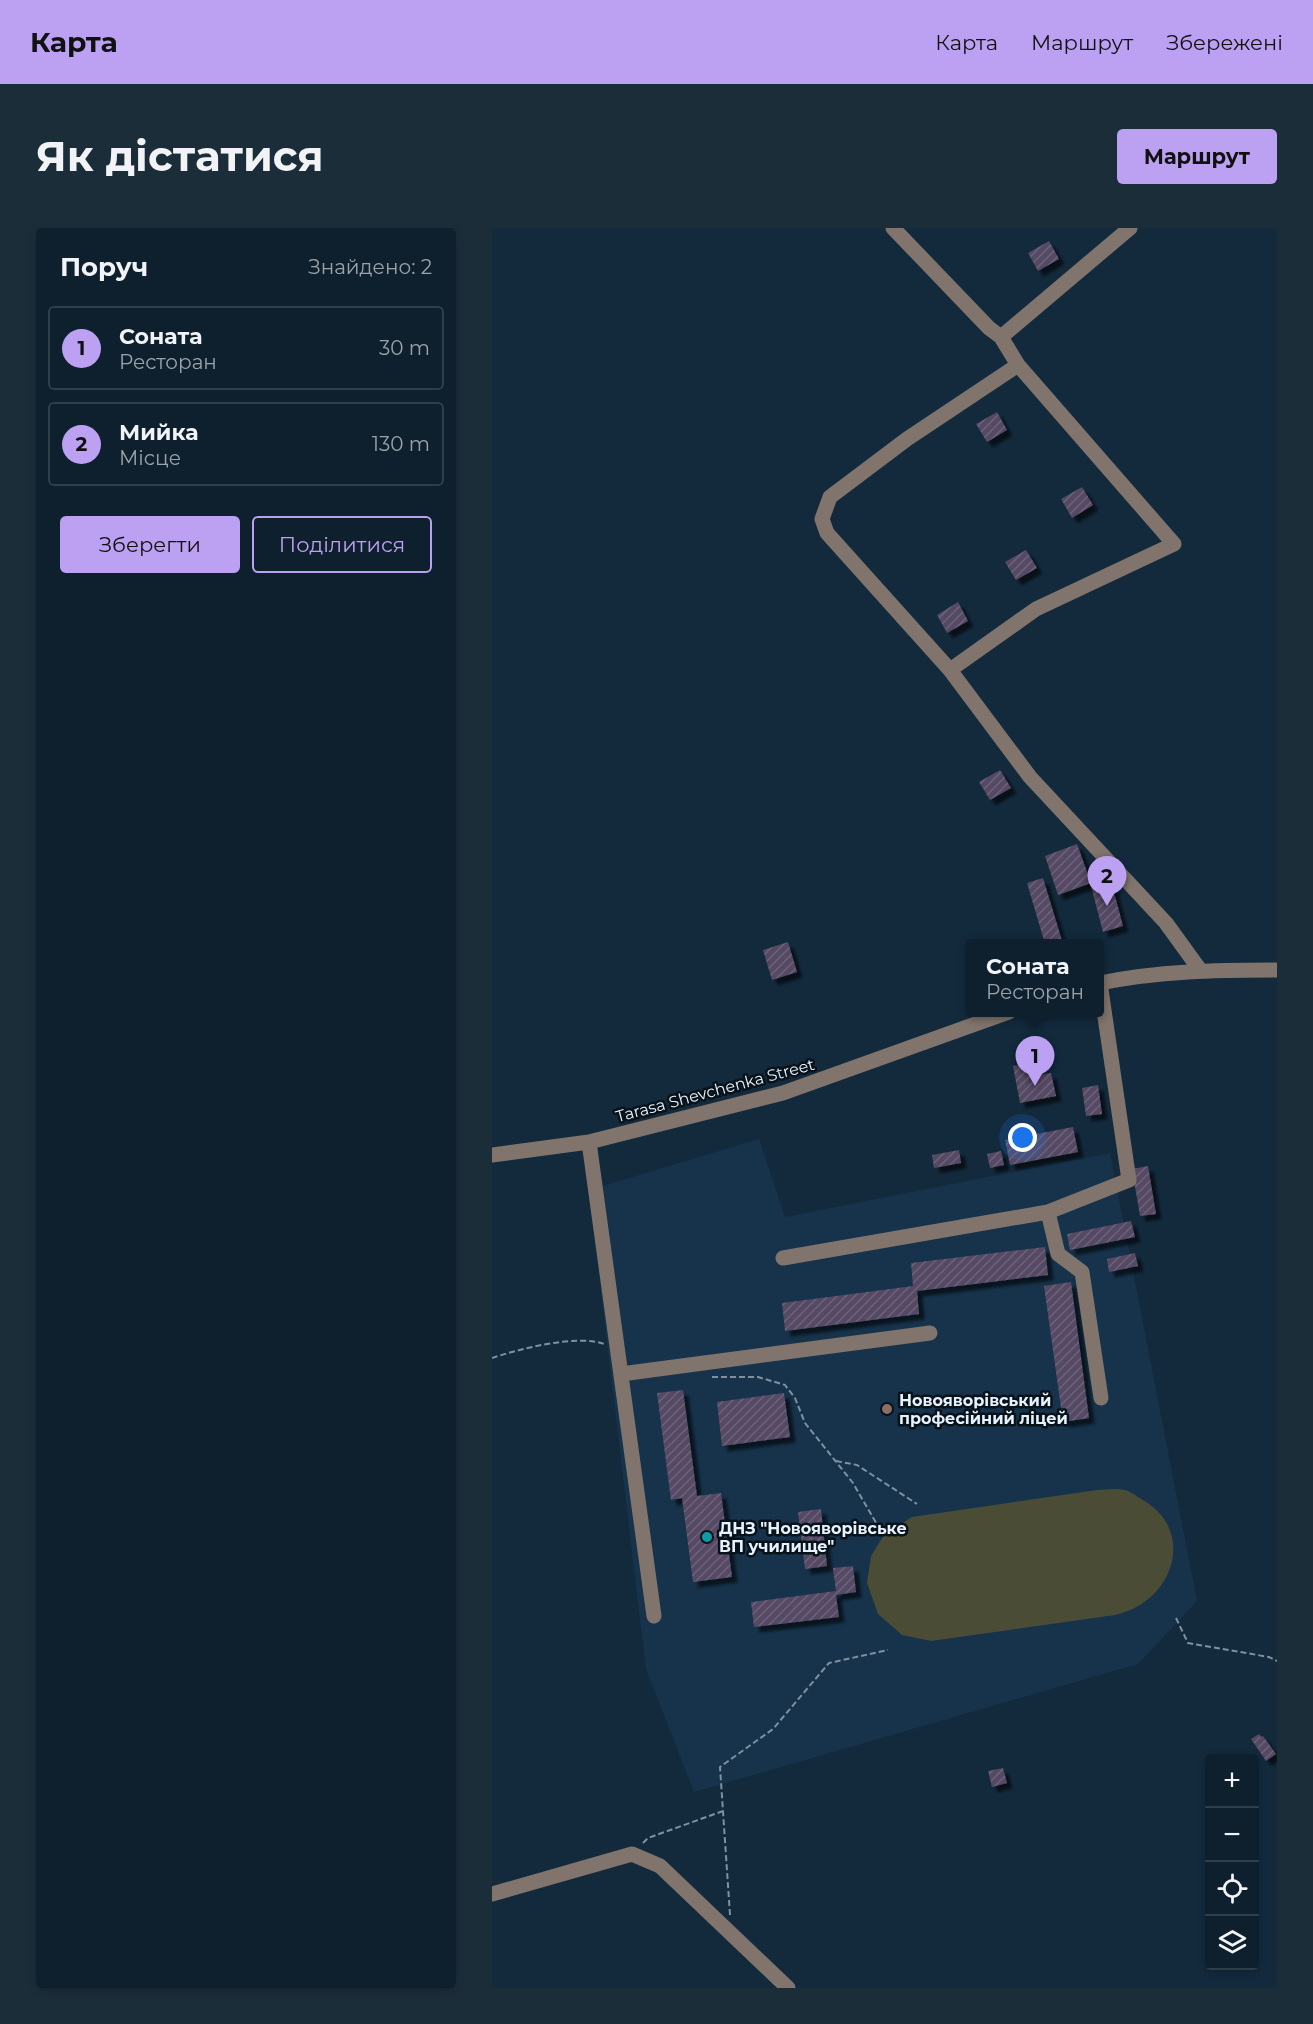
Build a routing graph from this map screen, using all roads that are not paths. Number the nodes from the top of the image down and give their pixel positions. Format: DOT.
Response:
graph roads {
  1 [pos="893,228"];
  2 [pos="1131,228"];
  3 [pos="1001,337"];
  4 [pos="1018,365"];
  5 [pos="950,670"];
  6 [pos="1200,970"];
  7 [pos="1277,970"];
  8 [pos="1104,982"];
  9 [pos="1104,1010"];
  10 [pos="995,1017"];
  11 [pos="589,1142"];
  12 [pos="492,1155"];
  13 [pos="1048,1212"];
  14 [pos="783,1258"];
  15 [pos="930,1333"];
  16 [pos="621,1374"];
  17 [pos="1101,1398"];
  18 [pos="654,1616"];
  19 [pos="492,1894"];
  20 [pos="788,1988"];
  1 -- 3 [label="street"];
  2 -- 3 [label="street"];
  3 -- 4 [label="street"];
  4 -- 5 [label="street"];
  4 -- 5 [label="street"];
  5 -- 6 [label="street"];
  6 -- 7 [label="street"];
  6 -- 8 [label="street"];
  9 -- 13 [label="street"];
  10 -- 11 [label="street, Tarasa Shevchenka Street"];
  11 -- 12 [label="street, Tarasa Shevchenka Street"];
  11 -- 16 [label="street"];
  13 -- 14 [label="street"];
  13 -- 17 [label="street"];
  15 -- 16 [label="street"];
  16 -- 18 [label="street"];
  19 -- 20 [label="street"];
}
